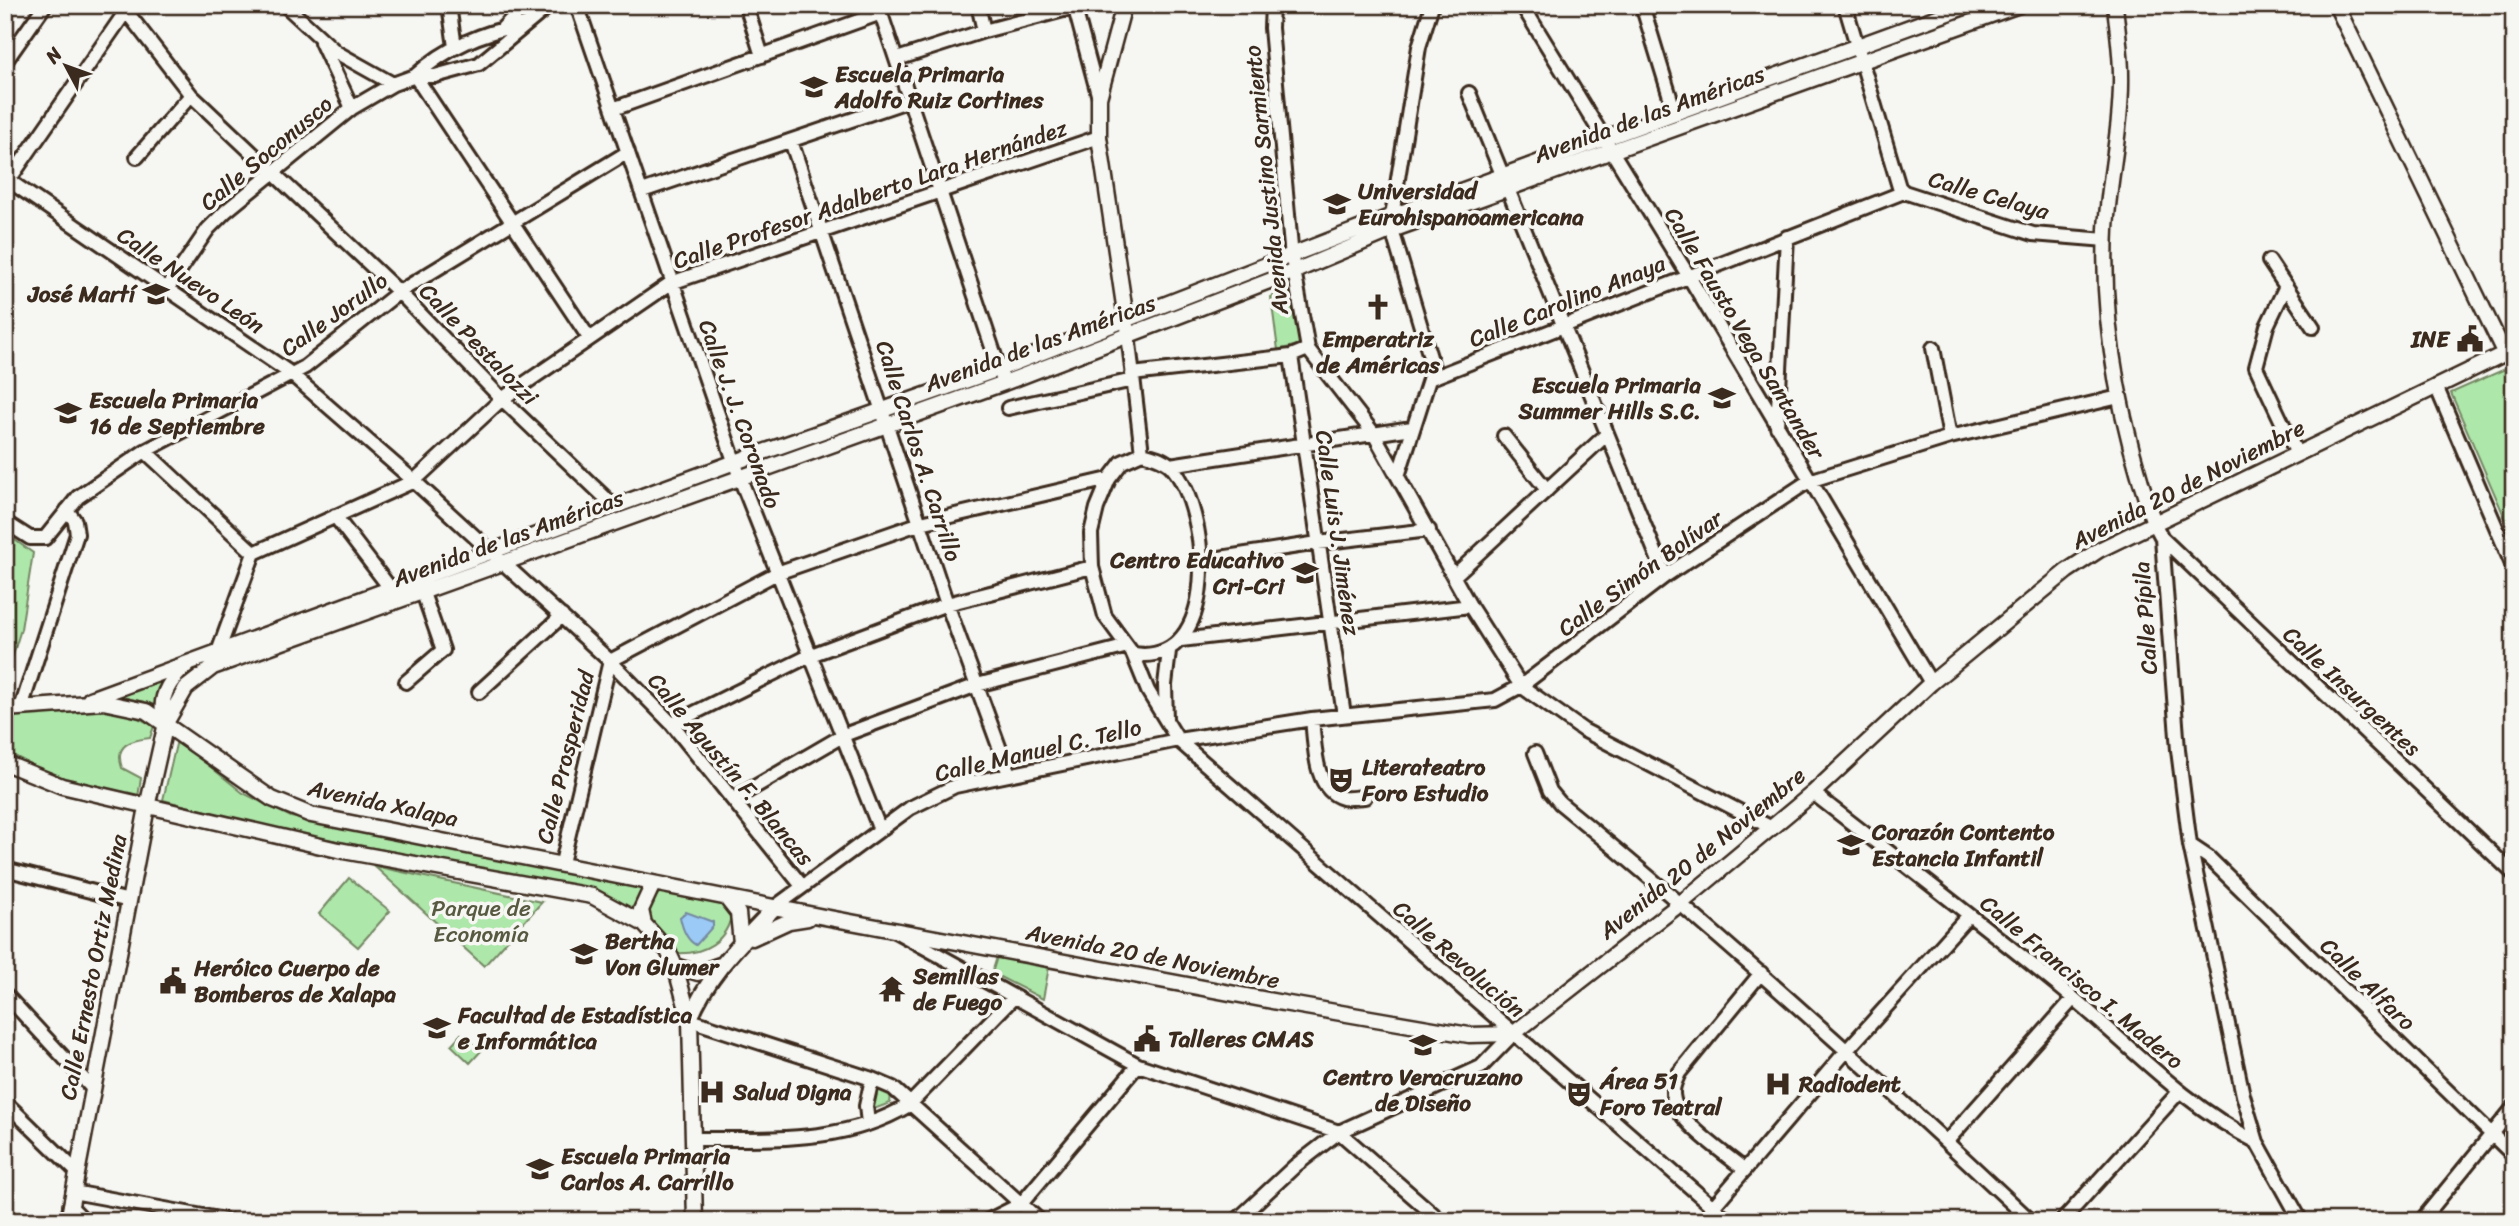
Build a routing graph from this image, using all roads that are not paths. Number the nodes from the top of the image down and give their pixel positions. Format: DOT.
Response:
graph roads {
  1 [pos="45,5"];
  2 [pos="285,5"];
  3 [pos="449,5"];
  4 [pos="525,5"];
  5 [pos="550,5"];
  6 [pos="577,5"];
  7 [pos="746,5"];
  8 [pos="978,5"];
  9 [pos="1272,5"];
  10 [pos="1432,5"];
  11 [pos="1521,5"];
  12 [pos="1643,5"];
  13 [pos="1844,5"];
  14 [pos="1970,5"];
  15 [pos="2020,5"];
  16 [pos="2115,5"];
  17 [pos="2336,5"];
  18 [pos="1075,6"];
  19 [pos="1127,6"];
  20 [pos="880,9"];
  21 [pos="524,24"];
  22 [pos="503,28"];
  23 [pos="984,31"];
  24 [pos="319,39"];
  25 [pos="455,47"];
  26 [pos="1857,47"];
  27 [pos="762,56"];
  28 [pos="897,59"];
  29 [pos="5,62"];
  30 [pos="1863,63"];
  31 [pos="415,76"];
  32 [pos="393,84"];
  33 [pos="1469,93"];
  34 [pos="191,95"];
  35 [pos="1099,97"];
  36 [pos="910,100"];
  37 [pos="352,108"];
  38 [pos="614,109"];
  39 [pos="1675,113"];
  40 [pos="1099,137"];
  41 [pos="791,141"];
  42 [pos="1606,146"];
  43 [pos="628,152"];
  44 [pos="137,157"];
  45 [pos="272,174"];
  46 [pos="7,179"];
  47 [pos="1505,183"];
  48 [pos="1901,190"];
  49 [pos="642,191"];
  50 [pos="942,191"];
  51 [pos="512,221"];
  52 [pos="1392,223"];
  53 [pos="822,231"];
  54 [pos="1787,237"];
  55 [pos="2106,240"];
  56 [pos="2269,261"];
  57 [pos="1293,265"];
  58 [pos="1688,275"];
  59 [pos="671,283"];
  60 [pos="2286,286"];
  61 [pos="167,289"];
  62 [pos="399,292"];
  63 [pos="1126,319"];
  64 [pos="1564,323"];
  65 [pos="2313,327"];
  66 [pos="1127,335"];
  67 [pos="589,338"];
  68 [pos="1933,348"];
  69 [pos="1308,349"];
  70 [pos="2509,351"];
  71 [pos="1291,356"];
  72 [pos="290,373"];
  73 [pos="1001,376"];
  74 [pos="1132,377"];
  75 [pos="1429,379"];
  76 [pos="2437,386"];
  77 [pos="2119,397"];
  78 [pos="502,399"];
  79 [pos="1008,408"];
  80 [pos="886,417"];
  81 [pos="1777,427"];
  82 [pos="1412,428"];
  83 [pos="1607,433"];
  84 [pos="1374,434"];
  85 [pos="1504,436"];
  86 [pos="1950,437"];
  87 [pos="1304,445"];
  88 [pos="145,451"];
  89 [pos="1142,453"];
  90 [pos="2297,454"];
  91 [pos="735,463"];
  92 [pos="1170,465"];
  93 [pos="1399,473"];
  94 [pos="740,478"];
  95 [pos="1109,479"];
  96 [pos="414,481"];
  97 [pos="1809,481"];
  98 [pos="1547,490"];
  99 [pos="615,507"];
  100 [pos="67,510"];
  101 [pos="335,516"];
  102 [pos="5,522"];
  103 [pos="921,523"];
  104 [pos="2154,523"];
  105 [pos="1429,530"];
  106 [pos="2162,538"];
  107 [pos="1318,543"];
  108 [pos="490,552"];
  109 [pos="254,554"];
  110 [pos="1200,561"];
  111 [pos="503,565"];
  112 [pos="1092,568"];
  113 [pos="2514,569"];
  114 [pos="777,573"];
  115 [pos="1454,576"];
  116 [pos="1665,576"];
  117 [pos="390,588"];
  118 [pos="422,593"];
  119 [pos="947,604"];
  120 [pos="1470,606"];
  121 [pos="562,616"];
  122 [pos="1329,622"];
  123 [pos="1181,639"];
  124 [pos="1128,651"];
  125 [pos="1169,651"];
  126 [pos="218,652"];
  127 [pos="811,654"];
  128 [pos="191,661"];
  129 [pos="610,661"];
  130 [pos="406,682"];
  131 [pos="1931,683"];
  132 [pos="976,685"];
  133 [pos="1521,687"];
  134 [pos="479,692"];
  135 [pos="77,704"];
  136 [pos="21,708"];
  137 [pos="5,709"];
  138 [pos="1344,715"];
  139 [pos="1312,719"];
  140 [pos="166,723"];
  141 [pos="1166,723"];
  142 [pos="673,724"];
  143 [pos="844,735"];
  144 [pos="1178,740"];
  145 [pos="1535,753"];
  146 [pos="5,763"];
  147 [pos="1009,774"];
  148 [pos="1813,793"];
  149 [pos="1365,797"];
  150 [pos="734,799"];
  151 [pos="147,807"];
  152 [pos="1772,828"];
  153 [pos="880,830"];
  154 [pos="2190,845"];
  155 [pos="562,863"];
  156 [pos="5,869"];
  157 [pos="2514,874"];
  158 [pos="653,884"];
  159 [pos="802,886"];
  160 [pos="727,899"];
  161 [pos="129,901"];
  162 [pos="1681,903"];
  163 [pos="775,907"];
  164 [pos="1969,915"];
  165 [pos="824,917"];
  166 [pos="644,924"];
  167 [pos="891,929"];
  168 [pos="741,943"];
  169 [pos="724,963"];
  170 [pos="675,966"];
  171 [pos="1761,974"];
  172 [pos="5,995"];
  173 [pos="1013,998"];
  174 [pos="2073,999"];
  175 [pos="690,1020"];
  176 [pos="1513,1034"];
  177 [pos="1848,1049"];
  178 [pos="1138,1065"];
  179 [pos="872,1079"];
  180 [pos="92,1088"];
  181 [pos="2179,1092"];
  182 [pos="5,1102"];
  183 [pos="909,1105"];
  184 [pos="2514,1107"];
  185 [pos="868,1123"];
  186 [pos="1339,1132"];
  187 [pos="2492,1134"];
  188 [pos="693,1139"];
  189 [pos="1947,1141"];
  190 [pos="2258,1142"];
  191 [pos="2514,1156"];
  192 [pos="1745,1170"];
  193 [pos="77,1172"];
  194 [pos="1021,1204"];
  195 [pos="70,1206"];
  196 [pos="1713,1207"];
  197 [pos="85,1221"];
  198 [pos="230,1221"];
  199 [pos="695,1221"];
  200 [pos="987,1221"];
  201 [pos="1040,1221"];
  202 [pos="1236,1221"];
  203 [pos="1441,1221"];
  204 [pos="1729,1221"];
  205 [pos="2031,1221"];
  206 [pos="2062,1221"];
  207 [pos="2301,1221"];
  208 [pos="2421,1221"];
  1 -- 29 [label="street"];
  2 -- 24 [label="street"];
  3 -- 25 [label="street"];
  4 -- 22 [label="street"];
  5 -- 21 [label="street, Calle Soconusco"];
  6 -- 38 [label="street, Calle J. J. Coronado"];
  7 -- 27 [label="street"];
  8 -- 23 [label="street"];
  9 -- 57 [label="street, Avenida Justino Sarmiento"];
  10 -- 52 [label="street"];
  11 -- 42 [label="street, Calle Fausto Vega Santander"];
  12 -- 39 [label="street"];
  13 -- 26 [label="street"];
  14 -- 26 [label="main road, Avenida de las Américas"];
  15 -- 30 [label="main road, Avenida de las Américas"];
  16 -- 55 [label="main road, Calle Pípila"];
  17 -- 70 [label="main road"];
  18 -- 23 [label="street"];
  18 -- 35 [label="street"];
  19 -- 35 [label="main road"];
  20 -- 27 [label="street"];
  20 -- 28 [label="street"];
  21 -- 22 [label="street, Calle Soconusco"];
  21 -- 31 [label="street, Calle Soconusco"];
  22 -- 25 [label="street, Calle Soconusco"];
  23 -- 28 [label="street"];
  24 -- 32 [label="street"];
  24 -- 37 [label="street"];
  25 -- 31 [label="street, Calle Soconusco"];
  26 -- 30 [label="street"];
  26 -- 39 [label="main road, Avenida de las Américas"];
  27 -- 38 [label="street"];
  28 -- 36 [label="street"];
  30 -- 42 [label="main road, Avenida de las Américas"];
  30 -- 48 [label="street"];
  31 -- 32 [label="street, Calle Soconusco"];
  31 -- 51 [label="street"];
  32 -- 37 [label="street, Calle Soconusco"];
  33 -- 47 [label="street"];
  34 -- 44 [label="street"];
  34 -- 45 [label="street, Calle Pestalozzi"];
  34 -- 46 [label="street, Calle Pestalozzi"];
  35 -- 40 [label="main road"];
  36 -- 41 [label="street"];
  36 -- 50 [label="street"];
  37 -- 45 [label="street, Calle Soconusco"];
  38 -- 43 [label="street, Calle J. J. Coronado"];
  39 -- 42 [label="main road, Avenida de las Américas"];
  40 -- 50 [label="street, Calle Profesor Adalberto Lara Hernández"];
  40 -- 63 [label="main road"];
  41 -- 49 [label="street"];
  41 -- 53 [label="street, Calle Carlos A. Carrillo"];
  42 -- 47 [label="main road, Avenida de las Américas"];
  42 -- 58 [label="street, Calle Fausto Vega Santander"];
  43 -- 49 [label="street, Calle J. J. Coronado"];
  43 -- 51 [label="street, Calle Jorullo"];
  45 -- 61 [label="street, Calle Soconusco"];
  45 -- 62 [label="street, Calle Pestalozzi"];
  46 -- 61 [label="street, Calle Nuevo León"];
  47 -- 52 [label="main road, Avenida de las Américas"];
  47 -- 64 [label="street"];
  48 -- 54 [label="street, Calle Carolino Anaya"];
  48 -- 55 [label="street, Calle Celaya"];
  49 -- 59 [label="street, Calle J. J. Coronado"];
  50 -- 53 [label="street, Calle Profesor Adalberto Lara Hernández"];
  50 -- 73 [label="street"];
  51 -- 62 [label="street, Calle Jorullo"];
  51 -- 67 [label="street"];
  52 -- 57 [label="main road, Avenida de las Américas"];
  52 -- 75 [label="street"];
  53 -- 59 [label="street, Calle Profesor Adalberto Lara Hernández"];
  53 -- 80 [label="street, Calle Carlos A. Carrillo"];
  54 -- 58 [label="street, Calle Carolino Anaya"];
  54 -- 81 [label="street"];
  55 -- 77 [label="main road, Calle Pípila"];
  56 -- 60 [label="street"];
  57 -- 63 [label="main road, Avenida de las Américas"];
  57 -- 66 [label="main road, Avenida de las Américas"];
  57 -- 69 [label="street, Avenida Justino Sarmiento"];
  58 -- 64 [label="street, Calle Carolino Anaya"];
  58 -- 81 [label="street, Calle Fausto Vega Santander"];
  59 -- 67 [label="street, Calle Profesor Adalberto Lara Hernández"];
  59 -- 91 [label="street, Calle J. J. Coronado"];
  60 -- 65 [label="street"];
  60 -- 90 [label="street"];
  61 -- 72 [label="street, Calle Nuevo León"];
  62 -- 72 [label="street, Calle Jorullo"];
  62 -- 78 [label="street, Calle Pestalozzi"];
  63 -- 66 [label="street"];
  63 -- 73 [label="main road, Avenida de las Américas"];
  64 -- 75 [label="street, Calle Carolino Anaya"];
  64 -- 83 [label="street"];
  66 -- 73 [label="main road, Avenida de las Américas"];
  66 -- 74 [label="street"];
  67 -- 78 [label="street, Calle Profesor Adalberto Lara Hernández"];
  68 -- 86 [label="street"];
  69 -- 71 [label="street"];
  69 -- 84 [label="street"];
  70 -- 76 [label="main road, Avenida 20 de Noviembre"];
  71 -- 74 [label="street"];
  71 -- 87 [label="street, Calle Luis J. Jiménez"];
  72 -- 88 [label="street, Calle Jorullo"];
  72 -- 96 [label="street, Calle Nuevo León"];
  73 -- 80 [label="main road, Avenida de las Américas"];
  74 -- 79 [label="street"];
  74 -- 89 [label="street"];
  75 -- 82 [label="street"];
  76 -- 90 [label="main road, Avenida 20 de Noviembre"];
  76 -- 113 [label="street"];
  77 -- 86 [label="street, Calle Simón Bolívar"];
  77 -- 104 [label="main road, Calle Pípila"];
  78 -- 96 [label="street, Calle Profesor Adalberto Lara Hernández"];
  78 -- 99 [label="street, Calle Pestalozzi"];
  80 -- 91 [label="main road, Avenida de las Américas"];
  80 -- 94 [label="main road, Avenida de las Américas"];
  80 -- 103 [label="street, Calle Carlos A. Carrillo"];
  81 -- 97 [label="street, Calle Fausto Vega Santander"];
  82 -- 84 [label="street"];
  82 -- 93 [label="street"];
  83 -- 98 [label="street"];
  83 -- 116 [label="street"];
  84 -- 87 [label="street"];
  84 -- 93 [label="street"];
  85 -- 98 [label="street"];
  86 -- 97 [label="street, Calle Simón Bolívar"];
  87 -- 92 [label="street"];
  87 -- 107 [label="street, Calle Luis J. Jiménez"];
  88 -- 100 [label="street, Calle Jorullo"];
  88 -- 109 [label="street"];
  89 -- 92 [label="street"];
  89 -- 95 [label="street, Calle Revolución"];
  90 -- 104 [label="main road, Avenida 20 de Noviembre"];
  91 -- 94 [label="street, Calle J. J. Coronado"];
  91 -- 99 [label="main road, Avenida de las Américas"];
  92 -- 110 [label="street"];
  93 -- 105 [label="street"];
  94 -- 111 [label="main road, Avenida de las Américas"];
  94 -- 114 [label="street, Calle J. J. Coronado"];
  95 -- 103 [label="street"];
  95 -- 112 [label="street, Calle Revolución"];
  96 -- 101 [label="street, Calle Profesor Adalberto Lara Hernández"];
  96 -- 108 [label="street, Calle Nuevo León"];
  97 -- 116 [label="street, Calle Simón Bolívar"];
  97 -- 131 [label="street, Calle Fausto Vega Santander"];
  98 -- 115 [label="street"];
  99 -- 108 [label="main road, Avenida de las Américas"];
  100 -- 102 [label="street, Calle Jorullo"];
  100 -- 136 [label="street"];
  101 -- 109 [label="street, Calle Profesor Adalberto Lara Hernández"];
  101 -- 117 [label="street"];
  103 -- 114 [label="street"];
  103 -- 119 [label="street, Calle Carlos A. Carrillo"];
  104 -- 106 [label="street, Calle Pípila"];
  104 -- 131 [label="main road, Avenida 20 de Noviembre"];
  105 -- 107 [label="street"];
  105 -- 115 [label="street"];
  106 -- 154 [label="street, Calle Pípila"];
  106 -- 157 [label="street, Calle Insurgentes"];
  107 -- 110 [label="street"];
  107 -- 122 [label="street, Calle Luis J. Jiménez"];
  108 -- 111 [label="street, Calle Nuevo León"];
  108 -- 117 [label="main road, Avenida de las Américas"];
  109 -- 126 [label="street"];
  110 -- 123 [label="street"];
  111 -- 118 [label="main road, Avenida de las Américas"];
  111 -- 121 [label="street, Calle Agustín F. Blancas"];
  112 -- 119 [label="street"];
  112 -- 124 [label="street, Calle Revolución"];
  114 -- 127 [label="street, Calle J. J. Coronado"];
  114 -- 129 [label="street"];
  115 -- 120 [label="street"];
  116 -- 133 [label="street, Calle Simón Bolívar"];
  117 -- 126 [label="main road, Avenida de las Américas"];
  118 -- 130 [label="street"];
  118 -- 140 [label="main road, Avenida de las Américas"];
  119 -- 127 [label="street"];
  119 -- 132 [label="street, Calle Carlos A. Carrillo"];
  120 -- 122 [label="street"];
  120 -- 133 [label="street"];
  121 -- 129 [label="street, Calle Agustín F. Blancas"];
  121 -- 134 [label="street"];
  122 -- 123 [label="street"];
  122 -- 138 [label="street, Calle Luis J. Jiménez"];
  123 -- 125 [label="street"];
  124 -- 125 [label="street"];
  124 -- 132 [label="street"];
  124 -- 141 [label="street, Calle Revolución"];
  125 -- 141 [label="street"];
  126 -- 128 [label="main road, Avenida de las Américas"];
  127 -- 142 [label="street"];
  127 -- 143 [label="street, Calle J. J. Coronado"];
  128 -- 135 [label="main road, Avenida de las Américas"];
  128 -- 140 [label="main road"];
  129 -- 142 [label="street, Calle Agustín F. Blancas"];
  129 -- 155 [label="street, Calle Prosperidad"];
  131 -- 148 [label="main road, Avenida 20 de Noviembre"];
  132 -- 143 [label="street"];
  132 -- 147 [label="street, Calle Carlos A. Carrillo"];
  133 -- 138 [label="street, Calle Simón Bolívar"];
  133 -- 152 [label="street"];
  135 -- 136 [label="main road, Avenida Xalapa"];
  135 -- 140 [label="main road, Avenida Xalapa"];
  136 -- 137 [label="main road, Avenida Xalapa"];
  138 -- 139 [label="street, Calle Simón Bolívar"];
  139 -- 144 [label="street, Calle Simón Bolívar"];
  139 -- 149 [label="street"];
  140 -- 151 [label="main road, Calle Ernesto Ortiz Medina"];
  140 -- 155 [label="main road, Avenida Xalapa"];
  141 -- 144 [label="street, Calle Revolución"];
  142 -- 150 [label="street, Calle Agustín F. Blancas"];
  143 -- 150 [label="street"];
  143 -- 153 [label="street, Calle J. J. Coronado"];
  144 -- 147 [label="street, Calle Manuel C. Tello"];
  144 -- 176 [label="street, Calle Revolución"];
  145 -- 162 [label="street"];
  146 -- 151 [label="main road"];
  147 -- 153 [label="street, Calle Manuel C. Tello"];
  148 -- 152 [label="main road, Avenida 20 de Noviembre"];
  148 -- 164 [label="street, Calle Francisco I. Madero"];
  150 -- 159 [label="street, Calle Agustín F. Blancas"];
  151 -- 161 [label="main road, Calle Ernesto Ortiz Medina"];
  151 -- 166 [label="main road"];
  152 -- 162 [label="main road, Avenida 20 de Noviembre"];
  153 -- 159 [label="street, Calle Manuel C. Tello"];
  154 -- 187 [label="street, Calle Alfaro"];
  154 -- 190 [label="street, Calle Pípila"];
  155 -- 158 [label="main road, Avenida Xalapa"];
  156 -- 161 [label="street"];
  158 -- 160 [label="main road, Avenida Xalapa"];
  158 -- 166 [label="main road"];
  159 -- 163 [label="street, Calle Manuel C. Tello"];
  160 -- 163 [label="main road, Avenida Xalapa"];
  160 -- 168 [label="main road"];
  161 -- 180 [label="main road, Calle Ernesto Ortiz Medina"];
  162 -- 171 [label="street"];
  162 -- 176 [label="main road, Avenida 20 de Noviembre"];
  163 -- 165 [label="main road, Avenida 20 de Noviembre"];
  163 -- 168 [label="main road"];
  164 -- 174 [label="street, Calle Francisco I. Madero"];
  164 -- 177 [label="street"];
  165 -- 167 [label="main road, Avenida 20 de Noviembre"];
  165 -- 168 [label="main road, Avenida 20 de Noviembre"];
  166 -- 170 [label="main road"];
  167 -- 173 [label="street"];
  167 -- 176 [label="main road, Avenida 20 de Noviembre"];
  168 -- 169 [label="main road"];
  169 -- 170 [label="main road"];
  169 -- 175 [label="main road"];
  170 -- 175 [label="main road"];
  171 -- 177 [label="street"];
  171 -- 192 [label="street"];
  172 -- 180 [label="street"];
  173 -- 178 [label="street"];
  173 -- 183 [label="street"];
  174 -- 181 [label="street, Calle Francisco I. Madero"];
  174 -- 189 [label="street"];
  175 -- 179 [label="street"];
  175 -- 188 [label="main road"];
  176 -- 186 [label="street"];
  176 -- 196 [label="street, Calle Revolución"];
  177 -- 189 [label="street"];
  177 -- 192 [label="street"];
  178 -- 186 [label="street"];
  178 -- 194 [label="street"];
  179 -- 183 [label="street"];
  179 -- 185 [label="street"];
  180 -- 193 [label="main road, Calle Ernesto Ortiz Medina"];
  181 -- 190 [label="street, Calle Francisco I. Madero"];
  181 -- 206 [label="street"];
  182 -- 193 [label="street"];
  183 -- 185 [label="street"];
  183 -- 194 [label="street"];
  184 -- 187 [label="street"];
  185 -- 188 [label="street"];
  186 -- 202 [label="street"];
  186 -- 203 [label="street"];
  187 -- 191 [label="street, Calle Alfaro"];
  187 -- 208 [label="street"];
  188 -- 199 [label="main road"];
  189 -- 205 [label="street"];
  190 -- 207 [label="street"];
  192 -- 196 [label="street"];
  193 -- 195 [label="main road, Calle Ernesto Ortiz Medina"];
  194 -- 200 [label="street"];
  194 -- 201 [label="street"];
  195 -- 197 [label="street"];
  195 -- 198 [label="street"];
  196 -- 204 [label="street, Calle Revolución"];
}
